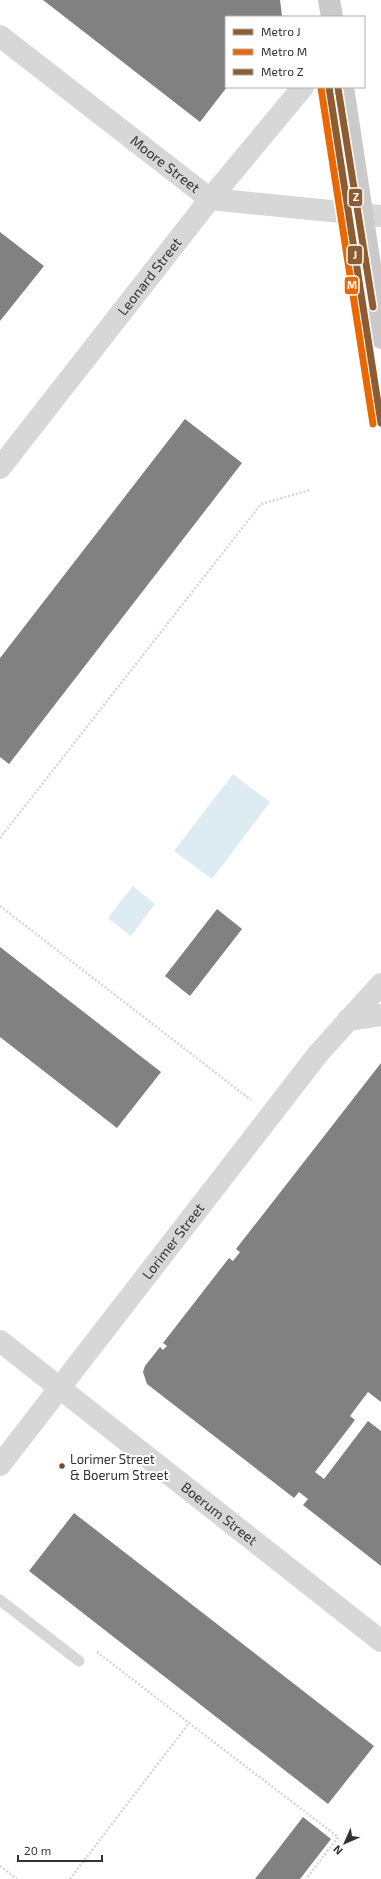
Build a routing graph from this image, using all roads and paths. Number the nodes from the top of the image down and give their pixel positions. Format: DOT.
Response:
graph roads {
  1 [pos="329,0"];
  2 [pos="332,16"];
  3 [pos="0,36"];
  4 [pos="302,88"];
  5 [pos="343,88"];
  6 [pos="210,199"];
  7 [pos="372,215"];
  8 [pos="381,338"];
  9 [pos="0,468"];
  10 [pos="310,490"];
  11 [pos="0,838"];
  12 [pos="0,906"];
  13 [pos="381,984"];
  14 [pos="381,1015"];
  15 [pos="348,1020"];
  16 [pos="270,1115"];
  17 [pos="0,1341"];
  18 [pos="60,1390"];
  19 [pos="0,1465"];
  20 [pos="0,1600"];
  21 [pos="381,1641"];
  22 [pos="79,1662"];
  23 [pos="0,1866"];
  24 [pos="17,1879"];
  25 [pos="70,1879"];
  26 [pos="306,1879"];
  1 -- 2 [label="main road"];
  3 -- 6 [label="street, Moore Street"];
  4 -- 6 [label="street, Leonard Street"];
  5 -- 7 [label="main road"];
  6 -- 7 [label="street, Moore Street"];
  6 -- 9 [label="street, Leonard Street"];
  7 -- 8 [label="main road"];
  10 -- 11 [label="path"];
  12 -- 16 [label="path"];
  13 -- 15 [label="street, Lorimer Street"];
  14 -- 15 [label="street"];
  15 -- 16 [label="street, Lorimer Street"];
  16 -- 18 [label="street, Lorimer Street"];
  17 -- 18 [label="street, Boerum Street"];
  18 -- 19 [label="street, Lorimer Street"];
  18 -- 21 [label="street, Boerum Street"];
  20 -- 22 [label="lane"];
  23 -- 24 [label="path"];
  25 -- 26 [label="path"];
}
